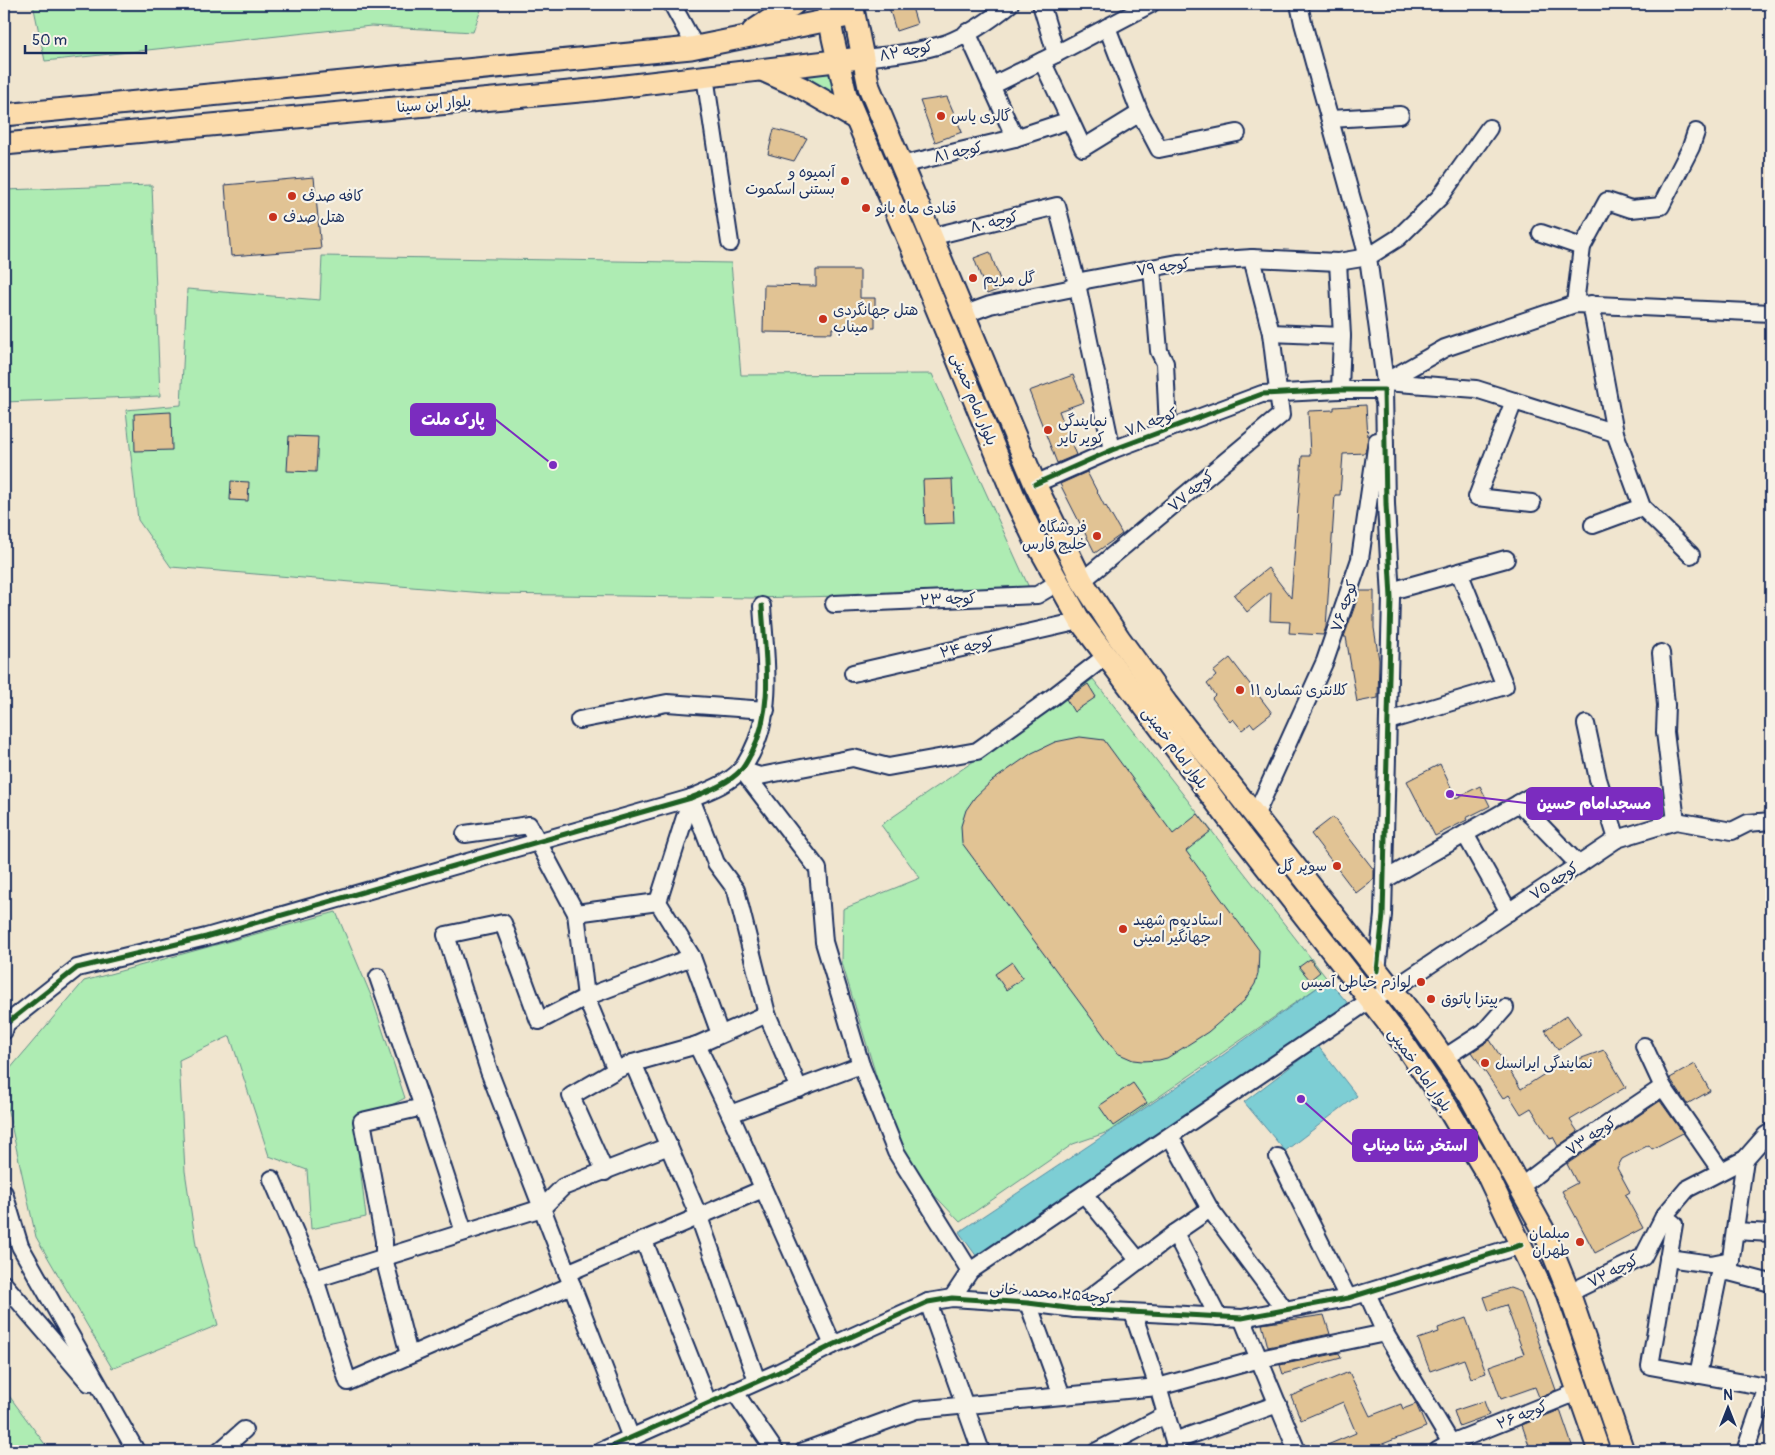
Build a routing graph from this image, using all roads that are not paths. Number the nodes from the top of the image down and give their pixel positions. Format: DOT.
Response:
graph roads {
  1 [pos="672,4"];
  2 [pos="794,4"];
  3 [pos="1010,4"];
  4 [pos="1041,4"];
  5 [pos="1151,4"];
  6 [pos="1299,4"];
  7 [pos="854,10"];
  8 [pos="829,12"];
  9 [pos="1107,27"];
  10 [pos="967,32"];
  11 [pos="744,37"];
  12 [pos="695,46"];
  13 [pos="863,58"];
  14 [pos="1049,58"];
  15 [pos="838,61"];
  16 [pos="762,70"];
  17 [pos="705,76"];
  18 [pos="992,86"];
  19 [pos="1140,113"];
  20 [pos="4,115"];
  21 [pos="1400,115"];
  22 [pos="856,119"];
  23 [pos="1330,119"];
  24 [pos="1070,120"];
  25 [pos="1489,128"];
  26 [pos="1696,132"];
  27 [pos="1237,133"];
  28 [pos="1015,138"];
  29 [pos="4,144"];
  30 [pos="901,165"];
  31 [pos="1541,233"];
  32 [pos="930,238"];
  33 [pos="730,243"];
  34 [pos="1582,247"];
  35 [pos="1368,257"];
  36 [pos="1252,258"];
  37 [pos="1338,262"];
  38 [pos="1152,268"];
  39 [pos="1077,284"];
  40 [pos="1583,304"];
  41 [pos="1771,314"];
  42 [pos="964,315"];
  43 [pos="1271,333"];
  44 [pos="1342,336"];
  45 [pos="1385,386"];
  46 [pos="1340,390"];
  47 [pos="1279,392"];
  48 [pos="1514,401"];
  49 [pos="1168,429"];
  50 [pos="1615,433"];
  51 [pos="1112,450"];
  52 [pos="1035,484"];
  53 [pos="1532,503"];
  54 [pos="1642,507"];
  55 [pos="1593,525"];
  56 [pos="1691,555"];
  57 [pos="1506,559"];
  58 [pos="1459,572"];
  59 [pos="1082,581"];
  60 [pos="1059,582"];
  61 [pos="1391,591"];
  62 [pos="834,604"];
  63 [pos="762,606"];
  64 [pos="1080,621"];
  65 [pos="1661,653"];
  66 [pos="1106,656"];
  67 [pos="853,673"];
  68 [pos="766,710"];
  69 [pos="579,720"];
  70 [pos="1388,721"];
  71 [pos="1586,724"];
  72 [pos="742,770"];
  73 [pos="691,798"];
  74 [pos="1255,816"];
  75 [pos="1676,821"];
  76 [pos="1771,821"];
  77 [pos="465,834"];
  78 [pos="1465,834"];
  79 [pos="1617,839"];
  80 [pos="539,842"];
  81 [pos="1579,865"];
  82 [pos="1384,880"];
  83 [pos="658,902"];
  84 [pos="1509,912"];
  85 [pos="576,913"];
  86 [pos="692,957"];
  87 [pos="1377,970"];
  88 [pos="378,977"];
  89 [pos="1392,990"];
  90 [pos="586,997"];
  91 [pos="1370,1000"];
  92 [pos="1505,1008"];
  93 [pos="767,1014"];
  94 [pos="4,1031"];
  95 [pos="720,1034"];
  96 [pos="697,1045"];
  97 [pos="1644,1046"];
  98 [pos="1444,1058"];
  99 [pos="633,1063"];
  100 [pos="861,1065"];
  101 [pos="616,1070"];
  102 [pos="1663,1087"];
  103 [pos="799,1089"];
  104 [pos="423,1107"];
  105 [pos="730,1114"];
  106 [pos="1771,1132"];
  107 [pos="1170,1136"];
  108 [pos="669,1146"];
  109 [pos="1278,1157"];
  110 [pos="1745,1159"];
  111 [pos="1721,1171"];
  112 [pos="605,1172"];
  113 [pos="272,1179"];
  114 [pos="1520,1187"];
  115 [pos="763,1189"];
  116 [pos="4,1193"];
  117 [pos="1084,1194"];
  118 [pos="542,1208"];
  119 [pos="1210,1209"];
  120 [pos="1664,1216"];
  121 [pos="700,1217"];
  122 [pos="1735,1231"];
  123 [pos="464,1232"];
  124 [pos="1176,1233"];
  125 [pos="1771,1233"];
  126 [pos="644,1241"];
  127 [pos="1522,1245"];
  128 [pos="384,1258"];
  129 [pos="1668,1258"];
  130 [pos="1138,1261"];
  131 [pos="1730,1266"];
  132 [pos="970,1271"];
  133 [pos="315,1279"];
  134 [pos="570,1279"];
  135 [pos="1771,1283"];
  136 [pos="4,1284"];
  137 [pos="1367,1292"];
  138 [pos="1569,1293"];
  139 [pos="952,1298"];
  140 [pos="1348,1298"];
  141 [pos="928,1302"];
  142 [pos="1028,1302"];
  143 [pos="1075,1309"];
  144 [pos="1285,1310"];
  145 [pos="1133,1313"];
  146 [pos="1218,1317"];
  147 [pos="1242,1318"];
  148 [pos="1385,1333"];
  149 [pos="833,1345"];
  150 [pos="409,1355"];
  151 [pos="1260,1359"];
  152 [pos="1698,1375"];
  153 [pos="757,1382"];
  154 [pos="1158,1387"];
  155 [pos="1769,1389"];
  156 [pos="1580,1391"];
  157 [pos="734,1392"];
  158 [pos="1062,1396"];
  159 [pos="708,1403"];
  160 [pos="1278,1404"];
  161 [pos="966,1406"];
  162 [pos="111,1410"];
  163 [pos="1166,1414"];
  164 [pos="244,1430"];
  165 [pos="631,1438"];
  166 [pos="1175,1446"];
  167 [pos="1444,1447"];
  168 [pos="136,1451"];
  169 [pos="220,1451"];
  170 [pos="601,1451"];
  171 [pos="775,1451"];
  172 [pos="804,1451"];
  173 [pos="981,1451"];
  174 [pos="1097,1451"];
  175 [pos="1297,1451"];
  176 [pos="1599,1451"];
  177 [pos="1623,1451"];
  178 [pos="1745,1451"];
  1 -- 12 [label="street"];
  2 -- 11 [label="main road"];
  3 -- 10 [label="street, کوچه ۸۲"];
  4 -- 14 [label="street"];
  5 -- 9 [label="street"];
  6 -- 23 [label="street"];
  7 -- 8 [label="main road, بلوار ابن سینا"];
  7 -- 13 [label="main road, بلوار امام خمینی"];
  8 -- 11 [label="main road, بلوار ابن سینا"];
  8 -- 15 [label="main road, بلوار امام خمینی"];
  9 -- 14 [label="street"];
  9 -- 19 [label="street"];
  10 -- 13 [label="street, کوچه ۸۲"];
  10 -- 18 [label="street"];
  11 -- 12 [label="main road, بلوار ابن سینا"];
  12 -- 20 [label="main road, بلوار ابن سینا"];
  13 -- 15 [label="main road, بلوار ابن سینا"];
  13 -- 30 [label="main road, بلوار امام خمینی"];
  14 -- 18 [label="street"];
  14 -- 24 [label="street"];
  15 -- 16 [label="main road, بلوار ابن سینا"];
  15 -- 22 [label="main road, بلوار امام خمینی"];
  16 -- 17 [label="main road, بلوار ابن سینا"];
  16 -- 22 [label="main road"];
  17 -- 29 [label="main road, بلوار ابن سینا"];
  17 -- 33 [label="street"];
  18 -- 28 [label="street"];
  19 -- 24 [label="street"];
  19 -- 27 [label="street"];
  21 -- 23 [label="street"];
  22 -- 60 [label="main road, بلوار امام خمینی"];
  23 -- 35 [label="street"];
  24 -- 28 [label="street, کوچه ۸۱"];
  25 -- 35 [label="street"];
  26 -- 34 [label="street"];
  28 -- 30 [label="street, کوچه ۸۱"];
  30 -- 32 [label="main road, بلوار امام خمینی"];
  31 -- 34 [label="street"];
  32 -- 39 [label="street, کوچه ۸۰"];
  32 -- 42 [label="main road, بلوار امام خمینی"];
  34 -- 40 [label="street"];
  35 -- 37 [label="street, کوچه ۷۹"];
  35 -- 45 [label="street"];
  36 -- 37 [label="street, کوچه ۷۹"];
  36 -- 38 [label="street, کوچه ۷۹"];
  36 -- 43 [label="street"];
  37 -- 44 [label="street"];
  38 -- 39 [label="street, کوچه ۷۹"];
  38 -- 49 [label="street"];
  39 -- 42 [label="street, کوچه ۷۹"];
  39 -- 51 [label="street"];
  40 -- 41 [label="street"];
  40 -- 45 [label="street"];
  40 -- 50 [label="street"];
  42 -- 52 [label="main road, بلوار امام خمینی"];
  43 -- 44 [label="street"];
  43 -- 47 [label="street"];
  44 -- 46 [label="street"];
  45 -- 46 [label="street, کوچه ۷۸"];
  45 -- 48 [label="street, کوچه ۷۸"];
  45 -- 61 [label="street"];
  45 -- 74 [label="street, کوچه ۷۶"];
  46 -- 47 [label="street, کوچه ۷۸"];
  47 -- 49 [label="street, کوچه ۷۸"];
  47 -- 59 [label="street, کوچه ۷۷"];
  48 -- 50 [label="street, کوچه ۷۸"];
  48 -- 53 [label="street"];
  49 -- 51 [label="street, کوچه ۷۸"];
  50 -- 54 [label="street"];
  51 -- 52 [label="street, کوچه ۷۸"];
  52 -- 59 [label="main road, بلوار امام خمینی"];
  54 -- 55 [label="street"];
  54 -- 56 [label="street"];
  57 -- 58 [label="street"];
  58 -- 61 [label="street"];
  58 -- 70 [label="street"];
  59 -- 74 [label="main road, بلوار امام خمینی"];
  60 -- 62 [label="street, کوچه ۲۳"];
  60 -- 64 [label="main road, بلوار امام خمینی"];
  61 -- 70 [label="street"];
  63 -- 68 [label="street"];
  64 -- 66 [label="main road, بلوار امام خمینی"];
  64 -- 67 [label="street, کوچه ۲۴"];
  65 -- 75 [label="street"];
  66 -- 72 [label="street"];
  66 -- 91 [label="main road, بلوار امام خمینی"];
  68 -- 69 [label="street"];
  68 -- 72 [label="street"];
  70 -- 82 [label="street"];
  71 -- 79 [label="street"];
  72 -- 73 [label="street"];
  72 -- 100 [label="street"];
  73 -- 80 [label="street"];
  73 -- 83 [label="street"];
  73 -- 93 [label="street"];
  74 -- 87 [label="main road, بلوار امام خمینی"];
  75 -- 76 [label="street"];
  75 -- 79 [label="street, کوچه ۷۵"];
  77 -- 80 [label="street"];
  78 -- 81 [label="street"];
  78 -- 82 [label="street"];
  78 -- 84 [label="street"];
  79 -- 81 [label="street, کوچه ۷۵"];
  80 -- 85 [label="street"];
  80 -- 94 [label="street"];
  81 -- 84 [label="street, کوچه ۷۵"];
  82 -- 87 [label="street"];
  83 -- 85 [label="street"];
  83 -- 86 [label="street"];
  84 -- 89 [label="street, کوچه ۷۵"];
  85 -- 90 [label="street"];
  86 -- 90 [label="street"];
  86 -- 95 [label="street"];
  87 -- 89 [label="main road, بلوار امام خمینی"];
  88 -- 104 [label="street"];
  89 -- 91 [label="street, کوچه ۷۵"];
  89 -- 98 [label="main road, بلوار امام خمینی"];
  90 -- 101 [label="street"];
  90 -- 118 [label="street"];
  91 -- 107 [label="street, کوچه ۷۵"];
  91 -- 127 [label="main road, بلوار امام خمینی"];
  92 -- 98 [label="street"];
  93 -- 95 [label="street"];
  93 -- 103 [label="street"];
  95 -- 96 [label="street"];
  96 -- 99 [label="street"];
  96 -- 105 [label="street"];
  97 -- 102 [label="street"];
  98 -- 114 [label="main road, بلوار امام خمینی"];
  99 -- 101 [label="street"];
  99 -- 108 [label="street"];
  100 -- 103 [label="street"];
  100 -- 132 [label="street"];
  101 -- 112 [label="street"];
  102 -- 111 [label="street"];
  102 -- 114 [label="street, کوچه ۷۳"];
  103 -- 105 [label="street"];
  104 -- 123 [label="street"];
  104 -- 128 [label="street"];
  105 -- 115 [label="street"];
  106 -- 110 [label="street"];
  107 -- 117 [label="street, کوچه ۷۵"];
  107 -- 119 [label="street"];
  108 -- 112 [label="street"];
  108 -- 121 [label="street"];
  109 -- 140 [label="street"];
  110 -- 111 [label="street, کوچه ۷۲"];
  110 -- 122 [label="street"];
  111 -- 120 [label="street, کوچه ۷۲"];
  112 -- 118 [label="street"];
  113 -- 133 [label="street"];
  114 -- 138 [label="main road, بلوار امام خمینی"];
  115 -- 121 [label="street"];
  115 -- 149 [label="street"];
  116 -- 162 [label="street"];
  117 -- 130 [label="street"];
  117 -- 132 [label="street, کوچه ۷۵"];
  118 -- 123 [label="street"];
  118 -- 134 [label="street"];
  119 -- 124 [label="street"];
  119 -- 144 [label="street"];
  120 -- 129 [label="street"];
  120 -- 138 [label="street, کوچه ۷۲"];
  121 -- 126 [label="street"];
  121 -- 153 [label="street"];
  122 -- 125 [label="street"];
  122 -- 131 [label="street"];
  123 -- 128 [label="street"];
  124 -- 130 [label="street"];
  124 -- 146 [label="street"];
  126 -- 134 [label="street"];
  126 -- 159 [label="street"];
  127 -- 137 [label="street, کوچه۲۵ محمد خانی"];
  127 -- 156 [label="main road, بلوار امام خمینی"];
  128 -- 133 [label="street"];
  128 -- 150 [label="street"];
  129 -- 131 [label="street"];
  129 -- 152 [label="street"];
  130 -- 143 [label="street"];
  131 -- 135 [label="street"];
  131 -- 152 [label="street"];
  132 -- 139 [label="street"];
  133 -- 150 [label="street"];
  134 -- 150 [label="street"];
  134 -- 165 [label="street"];
  136 -- 162 [label="street"];
  137 -- 140 [label="street, کوچه۲۵ محمد خانی"];
  137 -- 148 [label="street"];
  138 -- 177 [label="main road, بلوار امام خمینی"];
  139 -- 141 [label="street, کوچه۲۵ محمد خانی"];
  139 -- 142 [label="street, کوچه۲۵ محمد خانی"];
  140 -- 144 [label="street, کوچه۲۵ محمد خانی"];
  141 -- 149 [label="street, کوچه۲۵ محمد خانی"];
  141 -- 161 [label="street"];
  142 -- 143 [label="street, کوچه۲۵ محمد خانی"];
  142 -- 158 [label="street"];
  143 -- 145 [label="street, کوچه۲۵ محمد خانی"];
  144 -- 147 [label="street, کوچه۲۵ محمد خانی"];
  145 -- 146 [label="street, کوچه۲۵ محمد خانی"];
  145 -- 154 [label="street"];
  146 -- 147 [label="street, کوچه۲۵ محمد خانی"];
  147 -- 151 [label="street"];
  148 -- 151 [label="street"];
  148 -- 167 [label="street"];
  149 -- 153 [label="street, کوچه۲۵ محمد خانی"];
  151 -- 154 [label="street"];
  151 -- 160 [label="street"];
  152 -- 155 [label="street"];
  153 -- 157 [label="street, کوچه۲۵ محمد خانی"];
  154 -- 158 [label="street"];
  154 -- 163 [label="street"];
  155 -- 178 [label="street"];
  156 -- 167 [label="street, کوچه ۲۶"];
  156 -- 176 [label="main road, بلوار امام خمینی"];
  157 -- 159 [label="street, کوچه۲۵ محمد خانی"];
  157 -- 171 [label="street"];
  158 -- 161 [label="street"];
  159 -- 165 [label="street, کوچه۲۵ محمد خانی"];
  160 -- 166 [label="street"];
  160 -- 175 [label="street"];
  161 -- 172 [label="street"];
  161 -- 173 [label="street"];
  162 -- 168 [label="street"];
  163 -- 166 [label="street"];
  163 -- 174 [label="street"];
  164 -- 169 [label="street"];
  165 -- 170 [label="street, کوچه۲۵ محمد خانی"];
}
